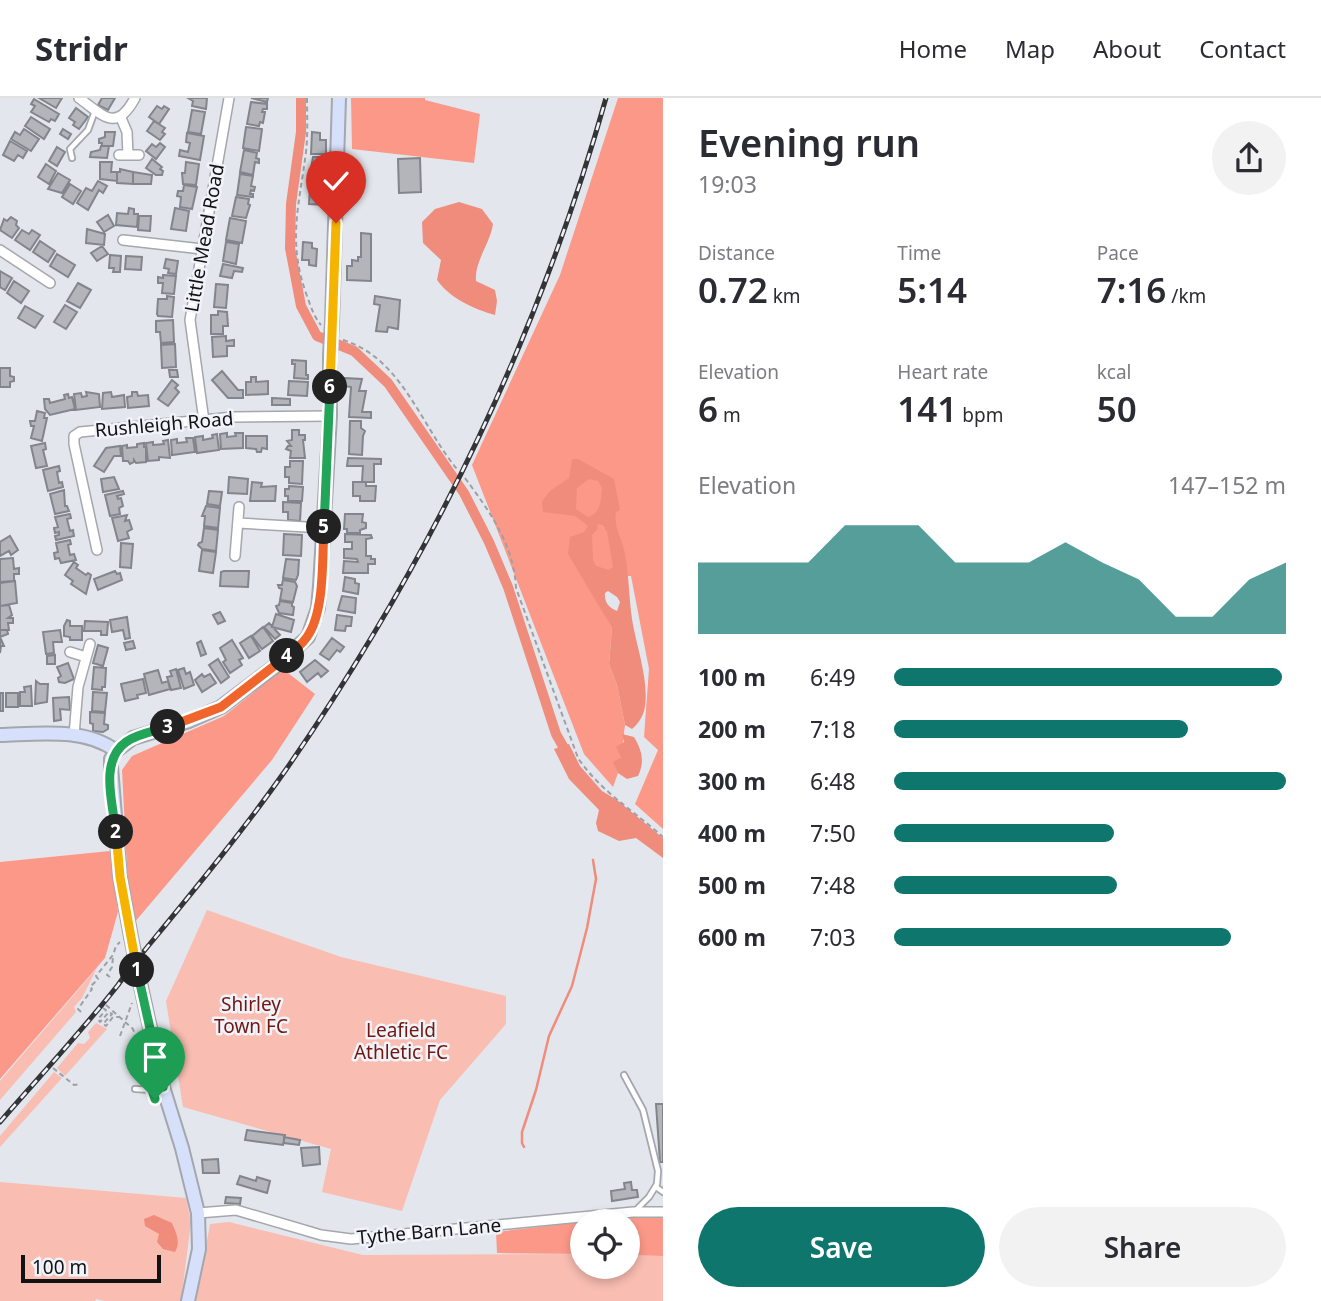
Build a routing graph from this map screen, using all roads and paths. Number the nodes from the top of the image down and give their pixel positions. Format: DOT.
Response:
graph roads {
  1 [pos="79,98"];
  2 [pos="135,98"];
  3 [pos="229,98"];
  4 [pos="339,98"];
  5 [pos="95,110"];
  6 [pos="121,118"];
  7 [pos="139,155"];
  8 [pos="72,159"];
  9 [pos="122,240"];
  10 [pos="202,249"];
  11 [pos="0,250"];
  12 [pos="50,283"];
  13 [pos="330,416"];
  14 [pos="204,421"];
  15 [pos="443,451"];
  16 [pos="457,469"];
  17 [pos="465,478"];
  18 [pos="239,507"];
  19 [pos="238,523"];
  20 [pos="324,528"];
  21 [pos="97,550"];
  22 [pos="235,556"];
  23 [pos="90,644"];
  24 [pos="70,652"];
  25 [pos="86,657"];
  26 [pos="74,735"];
  27 [pos="0,736"];
  28 [pos="116,751"];
  29 [pos="663,837"];
  30 [pos="126,939"];
  31 [pos="113,956"];
  32 [pos="110,977"];
  33 [pos="140,987"];
  34 [pos="80,1012"];
  35 [pos="120,1017"];
  36 [pos="124,1021"];
  37 [pos="120,1036"];
  38 [pos="53,1068"];
  39 [pos="624,1075"];
  40 [pos="80,1084"];
  41 [pos="157,1088"];
  42 [pos="135,1089"];
  43 [pos="656,1187"];
  44 [pos="663,1192"];
  45 [pos="636,1209"];
  46 [pos="640,1212"];
  47 [pos="663,1212"];
  48 [pos="198,1213"];
  49 [pos="570,1218"];
  50 [pos="187,1301"];
  1 -- 5 [label="street"];
  2 -- 6 [label="street"];
  3 -- 10 [label="street, Little Mead Road"];
  4 -- 13 [label="street, bridge"];
  5 -- 6 [label="street"];
  5 -- 8 [label="lane"];
  6 -- 7 [label="street"];
  9 -- 10 [label="street"];
  10 -- 14 [label="street, Little Mead Road"];
  11 -- 12 [label="street"];
  13 -- 14 [label="street, Rushleigh Road"];
  13 -- 20 [label="street"];
  14 -- 21 [label="street, Rushleigh Road"];
  15 -- 16 [label="path"];
  17 -- 29 [label="path"];
  18 -- 19 [label="street"];
  19 -- 20 [label="street"];
  19 -- 22 [label="street"];
  20 -- 28 [label="street"];
  23 -- 25 [label="street"];
  24 -- 25 [label="street"];
  25 -- 26 [label="street"];
  26 -- 27 [label="street"];
  26 -- 28 [label="street"];
  28 -- 30 [label="street"];
  30 -- 31 [label="path"];
  30 -- 33 [label="street, bridge"];
  31 -- 32 [label="path"];
  31 -- 34 [label="path"];
  33 -- 36 [label="path"];
  33 -- 41 [label="street"];
  35 -- 35 [label="path"];
  35 -- 36 [label="path"];
  36 -- 37 [label="path"];
  36 -- 41 [label="path"];
  38 -- 40 [label="path"];
  39 -- 43 [label="lane"];
  41 -- 42 [label="lane"];
  41 -- 48 [label="street"];
  43 -- 44 [label="lane"];
  43 -- 45 [label="lane"];
  46 -- 47 [label="street, Tythe Barn Lane"];
  48 -- 49 [label="street, Tythe Barn Lane"];
  48 -- 50 [label="street"];
}
